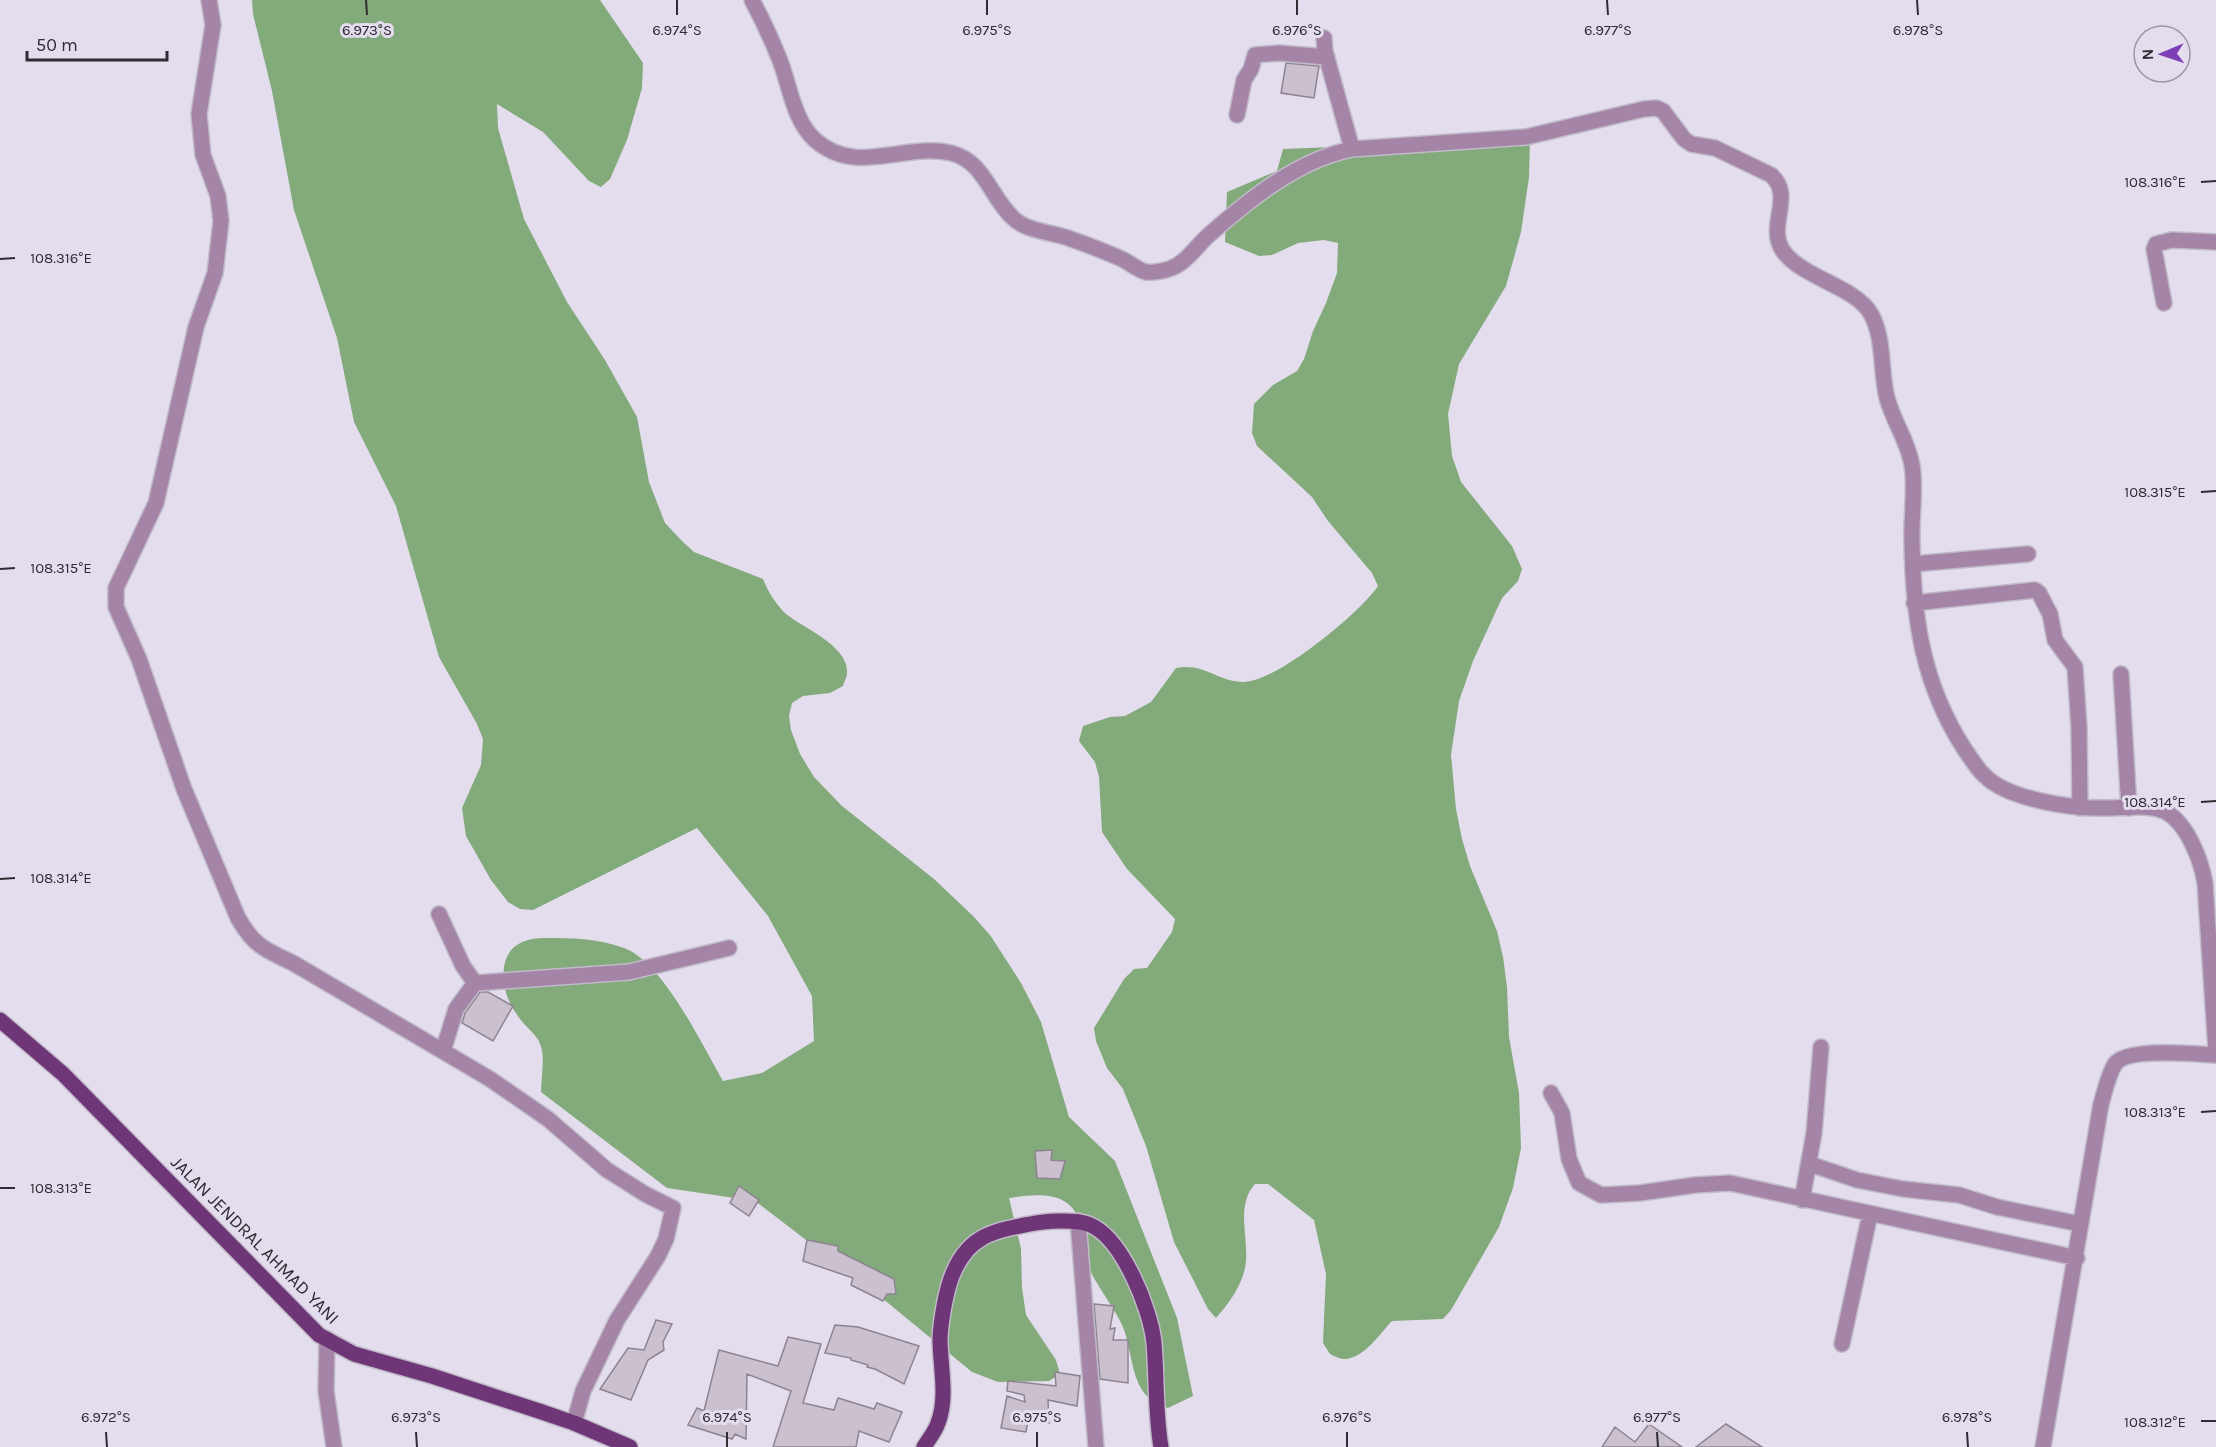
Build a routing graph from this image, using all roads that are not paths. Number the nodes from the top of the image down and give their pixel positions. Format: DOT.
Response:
graph roads {
  1 [pos="209,0"];
  2 [pos="752,0"];
  3 [pos="1324,38"];
  4 [pos="1328,57"];
  5 [pos="1237,115"];
  6 [pos="1352,149"];
  7 [pos="2216,243"];
  8 [pos="2164,303"];
  9 [pos="2028,554"];
  10 [pos="1913,564"];
  11 [pos="1914,603"];
  12 [pos="2121,674"];
  13 [pos="2079,808"];
  14 [pos="2129,808"];
  15 [pos="439,914"];
  16 [pos="729,948"];
  17 [pos="475,983"];
  18 [pos="0,1020"];
  19 [pos="1821,1047"];
  20 [pos="442,1051"];
  21 [pos="2216,1053"];
  22 [pos="1551,1093"];
  23 [pos="1810,1164"];
  24 [pos="1802,1200"];
  25 [pos="1870,1214"];
  26 [pos="1078,1221"];
  27 [pos="2080,1224"];
  28 [pos="2077,1258"];
  29 [pos="327,1339"];
  30 [pos="1842,1344"];
  31 [pos="574,1423"];
  32 [pos="334,1447"];
  33 [pos="630,1447"];
  34 [pos="924,1447"];
  35 [pos="1096,1447"];
  36 [pos="1161,1447"];
  37 [pos="2043,1447"];
  1 -- 20 [label="street"];
  2 -- 6 [label="street"];
  3 -- 4 [label="street"];
  4 -- 5 [label="street"];
  4 -- 6 [label="street"];
  6 -- 10 [label="street"];
  7 -- 8 [label="street"];
  9 -- 10 [label="street"];
  10 -- 11 [label="street"];
  11 -- 13 [label="street"];
  11 -- 13 [label="street"];
  12 -- 14 [label="street"];
  13 -- 14 [label="street"];
  14 -- 21 [label="street"];
  15 -- 17 [label="street"];
  16 -- 17 [label="street"];
  17 -- 20 [label="street"];
  18 -- 29 [label="main road, JALAN JENDRAL AHMAD YANI"];
  19 -- 23 [label="street"];
  20 -- 31 [label="street"];
  21 -- 27 [label="street"];
  22 -- 24 [label="street"];
  23 -- 24 [label="street"];
  23 -- 27 [label="street"];
  24 -- 25 [label="street"];
  25 -- 28 [label="street"];
  25 -- 30 [label="street"];
  26 -- 34 [label="main road"];
  26 -- 35 [label="street"];
  26 -- 36 [label="main road"];
  27 -- 28 [label="street"];
  28 -- 37 [label="street"];
  29 -- 31 [label="main road, JALAN JENDRAL AHMAD YANI"];
  29 -- 32 [label="street"];
  31 -- 33 [label="main road, JALAN JENDRAL AHMAD YANI"];
}
